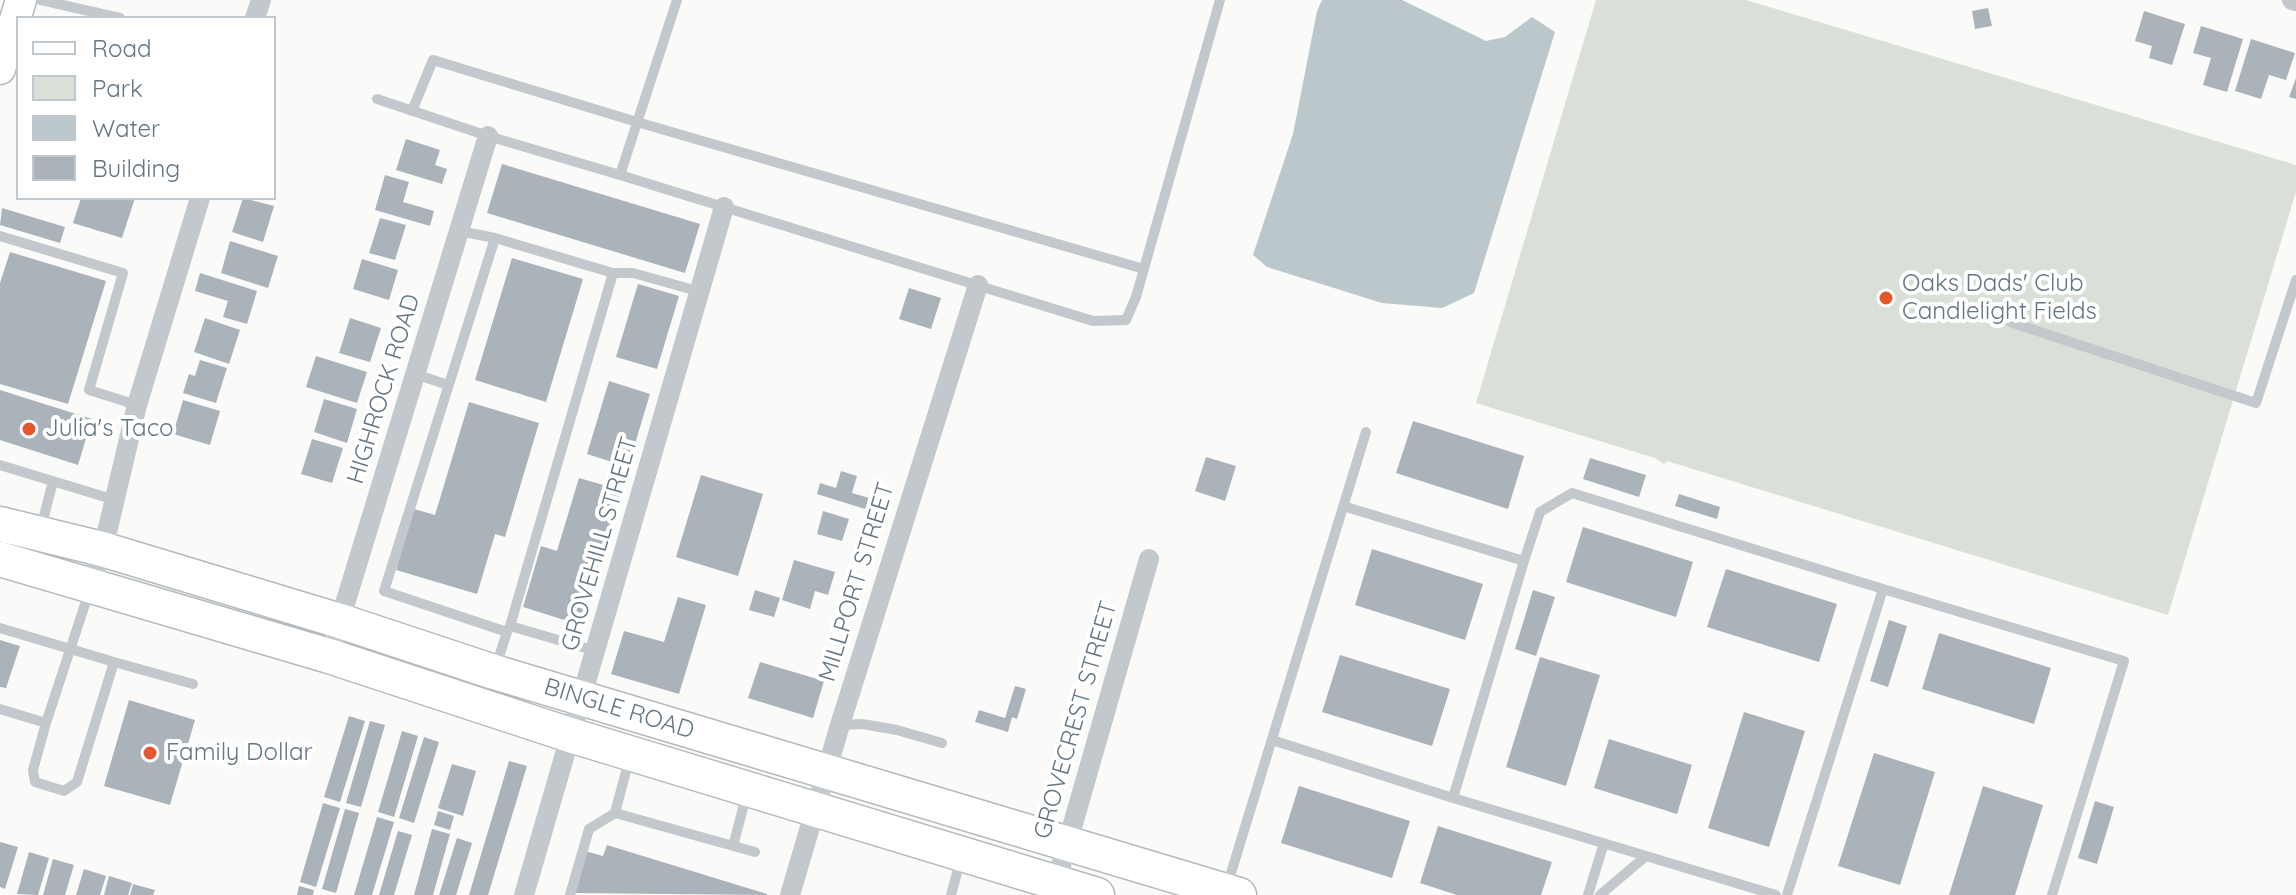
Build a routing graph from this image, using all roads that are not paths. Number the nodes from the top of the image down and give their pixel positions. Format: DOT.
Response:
graph roads {
  1 [pos="41,0"];
  2 [pos="677,0"];
  3 [pos="1220,0"];
  4 [pos="16,16"];
  5 [pos="111,16"];
  6 [pos="0,69"];
  7 [pos="377,99"];
  8 [pos="412,111"];
  9 [pos="637,122"];
  10 [pos="488,136"];
  11 [pos="620,175"];
  12 [pos="199,200"];
  13 [pos="724,207"];
  14 [pos="459,231"];
  15 [pos="0,236"];
  16 [pos="495,238"];
  17 [pos="1144,269"];
  18 [pos="613,273"];
  19 [pos="2296,280"];
  20 [pos="978,285"];
  21 [pos="701,292"];
  22 [pos="2010,322"];
  23 [pos="415,374"];
  24 [pos="448,385"];
  25 [pos="137,405"];
  26 [pos="1366,432"];
  27 [pos="0,465"];
  28 [pos="53,481"];
  29 [pos="115,500"];
  30 [pos="1343,506"];
  31 [pos="0,524"];
  32 [pos="39,534"];
  33 [pos="102,549"];
  34 [pos="0,559"];
  35 [pos="1149,559"];
  36 [pos="1524,561"];
  37 [pos="91,584"];
  38 [pos="1883,589"];
  39 [pos="340,621"];
  40 [pos="0,628"];
  41 [pos="508,629"];
  42 [pos="71,650"];
  43 [pos="596,651"];
  44 [pos="329,656"];
  45 [pos="114,662"];
  46 [pos="494,672"];
  47 [pos="193,684"];
  48 [pos="582,698"];
  49 [pos="0,709"];
  50 [pos="46,723"];
  51 [pos="840,725"];
  52 [pos="570,735"];
  53 [pos="1272,740"];
  54 [pos="942,743"];
  55 [pos="631,754"];
  56 [pos="826,770"];
  57 [pos="749,788"];
  58 [pos="1453,798"];
  59 [pos="815,808"];
  60 [pos="615,813"];
  61 [pos="1068,843"];
  62 [pos="1604,843"];
  63 [pos="733,846"];
  64 [pos="755,852"];
  65 [pos="963,854"];
  66 [pos="1646,856"];
  67 [pos="1055,889"];
  68 [pos="1232,893"];
  69 [pos="524,895"];
  70 [pos="570,895"];
  71 [pos="790,895"];
  72 [pos="951,895"];
  73 [pos="1097,895"];
  74 [pos="1588,895"];
  75 [pos="1600,895"];
  76 [pos="1776,895"];
  77 [pos="1787,895"];
  78 [pos="2052,895"];
  1 -- 5 [label="lane"];
  2 -- 9 [label="lane"];
  3 -- 17 [label="lane"];
  4 -- 6 [label="main road"];
  7 -- 8 [label="lane"];
  8 -- 9 [label="lane"];
  8 -- 10 [label="lane"];
  9 -- 11 [label="lane"];
  9 -- 17 [label="lane"];
  10 -- 11 [label="lane"];
  10 -- 14 [label="street, HIGHROCK ROAD"];
  11 -- 13 [label="lane"];
  12 -- 25 [label="street"];
  13 -- 20 [label="lane"];
  13 -- 21 [label="street, GROVEHILL STREET"];
  14 -- 16 [label="lane"];
  14 -- 23 [label="street, HIGHROCK ROAD"];
  15 -- 25 [label="lane"];
  16 -- 18 [label="lane"];
  16 -- 24 [label="lane"];
  17 -- 20 [label="lane"];
  18 -- 21 [label="lane"];
  18 -- 41 [label="lane"];
  19 -- 22 [label="lane"];
  20 -- 51 [label="street, MILLPORT STREET"];
  21 -- 43 [label="street, GROVEHILL STREET"];
  23 -- 24 [label="lane"];
  23 -- 39 [label="street, HIGHROCK ROAD"];
  24 -- 41 [label="lane"];
  25 -- 29 [label="street"];
  26 -- 30 [label="lane"];
  27 -- 28 [label="lane"];
  28 -- 29 [label="lane"];
  28 -- 32 [label="lane"];
  29 -- 33 [label="street"];
  30 -- 36 [label="lane"];
  30 -- 53 [label="lane"];
  31 -- 32 [label="main road, BINGLE ROAD"];
  32 -- 33 [label="main road, BINGLE ROAD"];
  33 -- 37 [label="street"];
  33 -- 39 [label="main road, BINGLE ROAD"];
  34 -- 37 [label="main road, BINGLE ROAD"];
  35 -- 61 [label="street, GROVECREST STREET"];
  36 -- 38 [label="lane"];
  36 -- 58 [label="lane"];
  37 -- 42 [label="lane"];
  37 -- 44 [label="main road, BINGLE ROAD"];
  38 -- 77 [label="lane"];
  38 -- 78 [label="lane"];
  39 -- 44 [label="street, HIGHROCK ROAD"];
  39 -- 46 [label="main road, BINGLE ROAD"];
  40 -- 42 [label="lane"];
  41 -- 43 [label="lane"];
  41 -- 46 [label="lane"];
  42 -- 45 [label="lane"];
  42 -- 50 [label="lane"];
  43 -- 48 [label="street, GROVEHILL STREET"];
  44 -- 52 [label="main road, BINGLE ROAD"];
  45 -- 47 [label="lane"];
  45 -- 50 [label="lane"];
  46 -- 48 [label="main road, BINGLE ROAD"];
  48 -- 52 [label="street, GROVEHILL STREET"];
  48 -- 56 [label="main road, BINGLE ROAD"];
  49 -- 50 [label="lane"];
  51 -- 54 [label="lane"];
  51 -- 56 [label="street, MILLPORT STREET"];
  52 -- 55 [label="main road, BINGLE ROAD"];
  52 -- 69 [label="street, GROVEHILL STREET"];
  53 -- 58 [label="lane"];
  53 -- 68 [label="lane"];
  55 -- 57 [label="main road, BINGLE ROAD"];
  55 -- 60 [label="lane"];
  56 -- 59 [label="street, MILLPORT STREET"];
  56 -- 61 [label="main road, BINGLE ROAD"];
  57 -- 59 [label="main road, BINGLE ROAD"];
  57 -- 63 [label="lane"];
  58 -- 62 [label="lane"];
  59 -- 65 [label="main road, BINGLE ROAD"];
  59 -- 71 [label="street, MILLPORT STREET"];
  60 -- 63 [label="lane"];
  60 -- 70 [label="lane"];
  61 -- 67 [label="street, GROVECREST STREET"];
  61 -- 68 [label="main road, BINGLE ROAD"];
  62 -- 66 [label="lane"];
  62 -- 74 [label="lane"];
  63 -- 64 [label="lane"];
  65 -- 67 [label="main road, BINGLE ROAD"];
  65 -- 72 [label="lane"];
  66 -- 75 [label="lane"];
  66 -- 76 [label="lane"];
  67 -- 73 [label="main road, BINGLE ROAD"];
}
